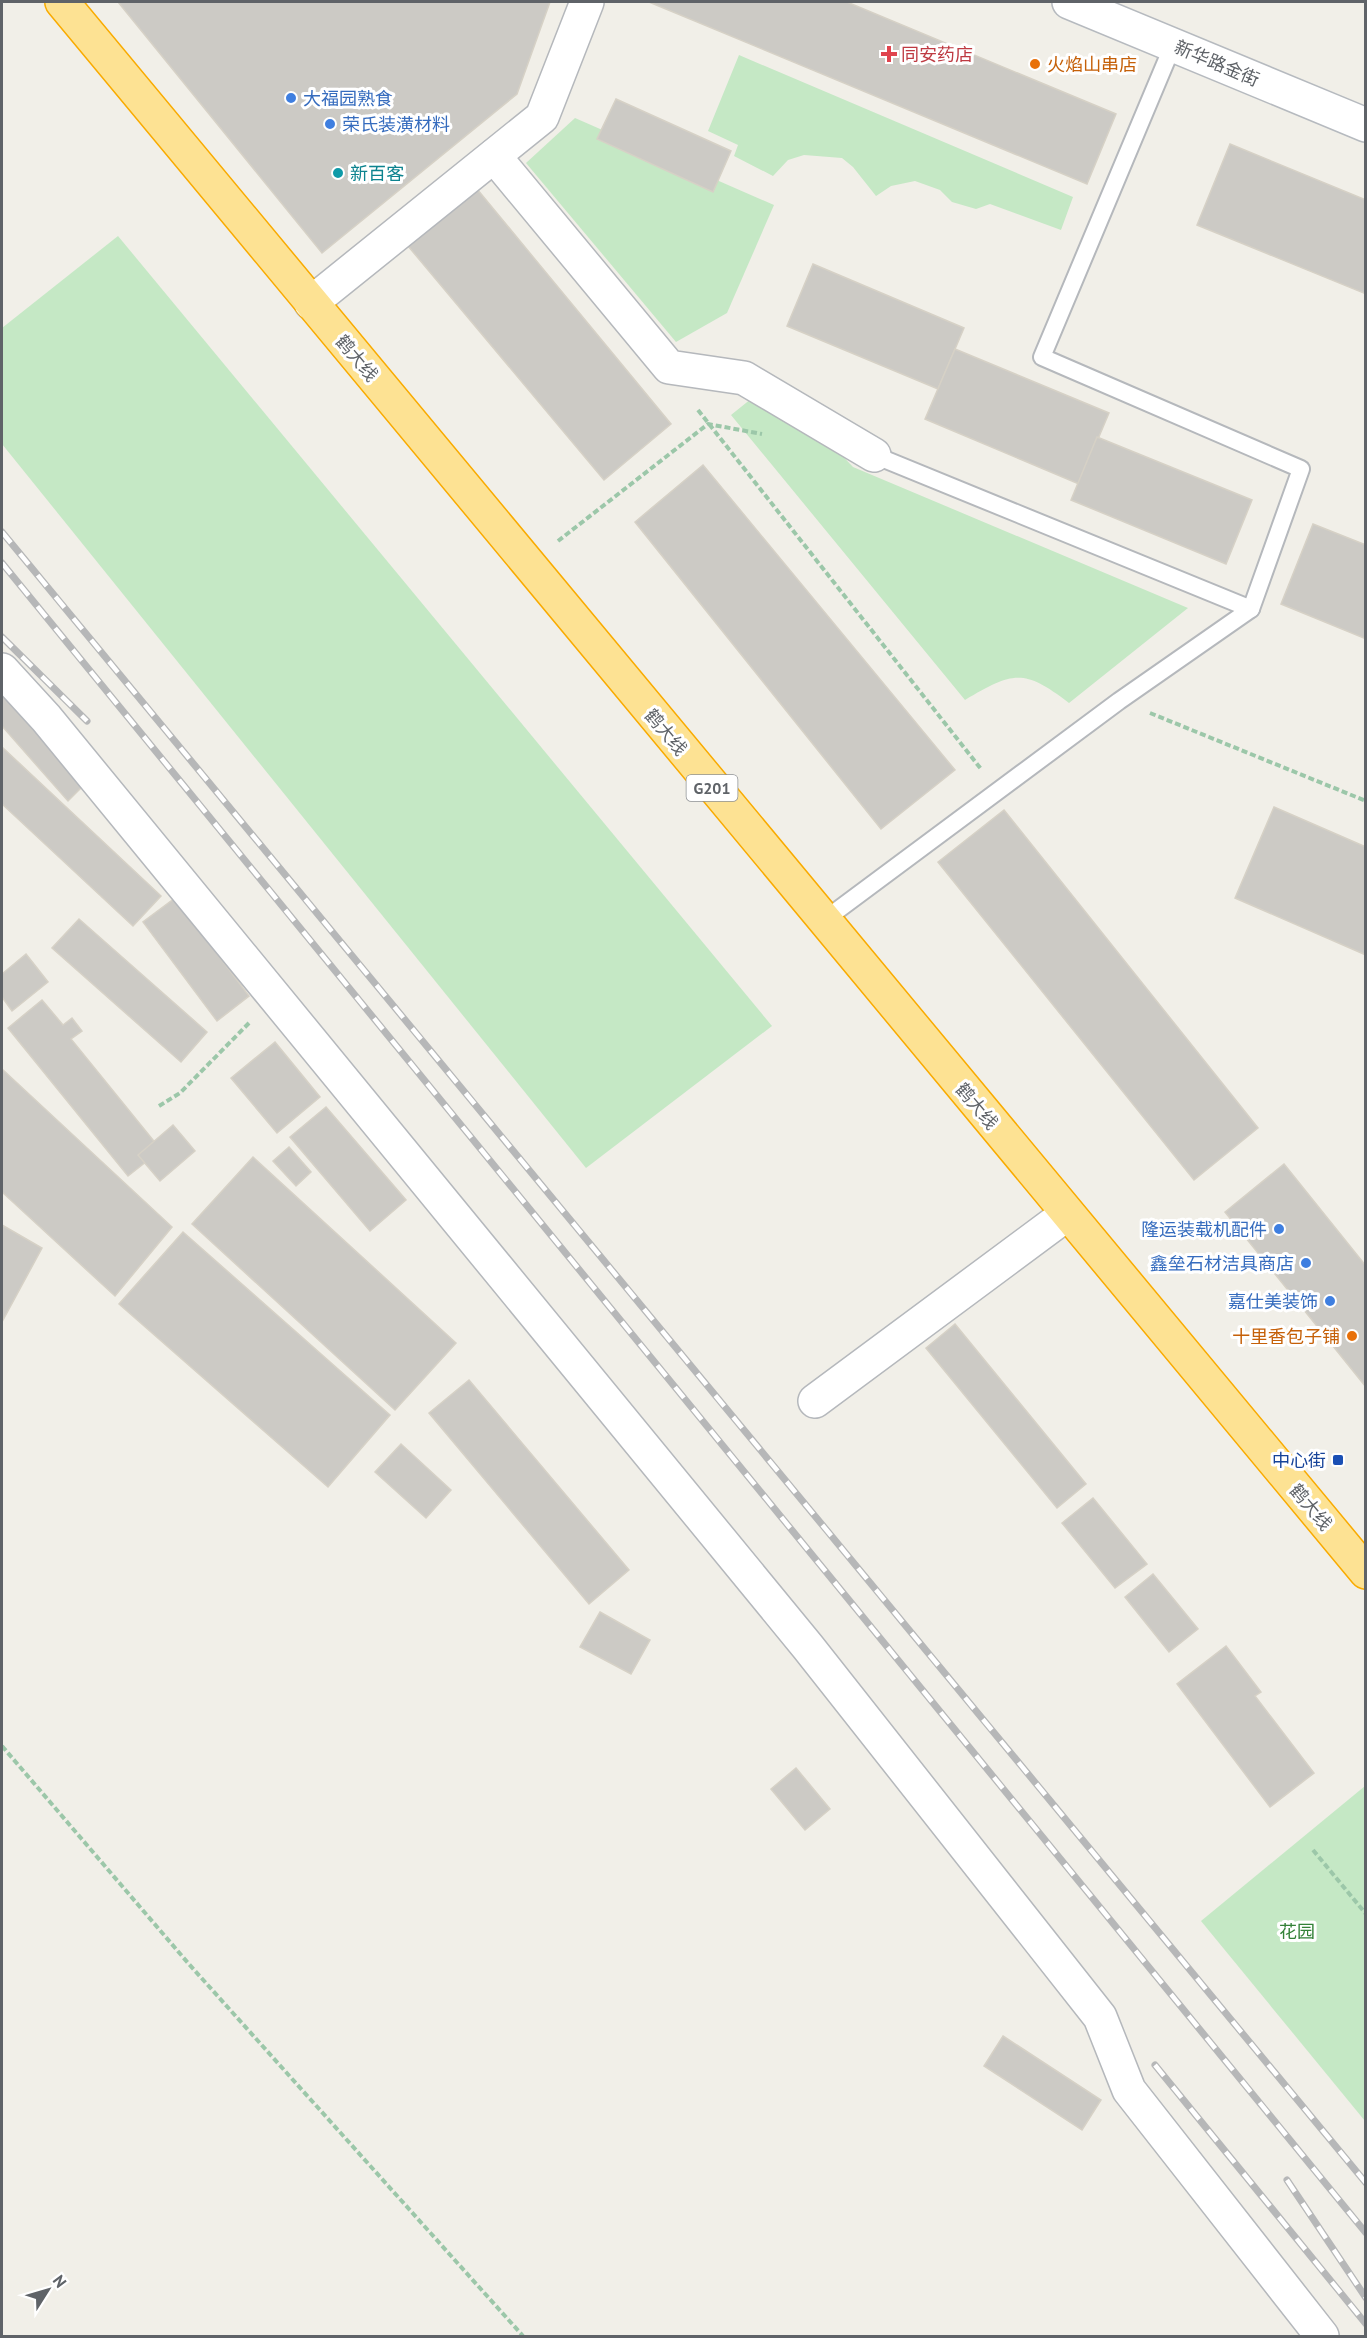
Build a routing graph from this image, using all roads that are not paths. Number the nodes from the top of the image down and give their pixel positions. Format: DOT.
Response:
graph roads {
  1 [pos="62,2"];
  2 [pos="588,2"];
  3 [pos="1069,2"];
  4 [pos="1173,45"];
  5 [pos="1365,125"];
  6 [pos="494,156"];
  7 [pos="311,303"];
  8 [pos="874,455"];
  9 [pos="1251,609"];
  10 [pos="2,670"];
  11 [pos="823,921"];
  12 [pos="1066,1214"];
  13 [pos="814,1401"];
  14 [pos="1365,1571"];
  15 [pos="1322,2337"];
  1 -- 7 [label="highway, 鹤大线 / G201"];
  2 -- 6 [label="street"];
  3 -- 4 [label="street, 新华路金街"];
  4 -- 5 [label="street, 新华路金街"];
  4 -- 9 [label="lane"];
  6 -- 7 [label="street"];
  6 -- 8 [label="street"];
  7 -- 11 [label="highway, 鹤大线 / G201"];
  8 -- 9 [label="lane"];
  9 -- 11 [label="lane"];
  10 -- 15 [label="street"];
  11 -- 12 [label="highway, 鹤大线 / G201"];
  12 -- 13 [label="street"];
  12 -- 14 [label="highway, 鹤大线 / G201"];
}
